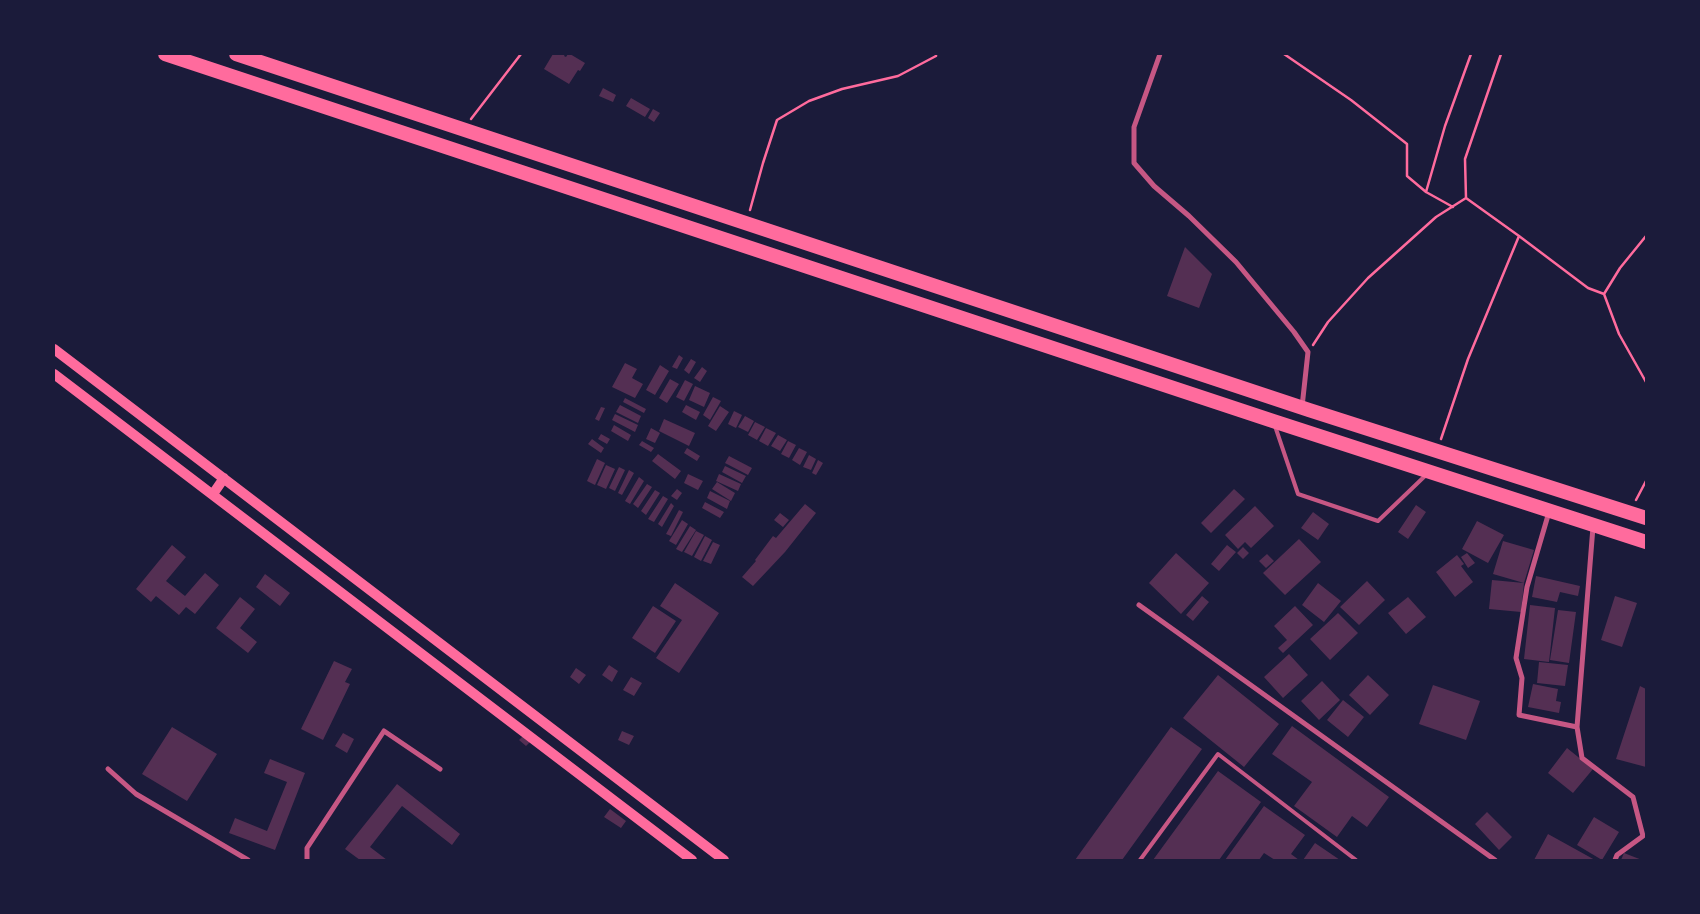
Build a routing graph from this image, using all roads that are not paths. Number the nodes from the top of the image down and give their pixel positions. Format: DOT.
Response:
graph roads {
  1 [pos="165,54"];
  2 [pos="236,54"];
  3 [pos="1160,54"];
  4 [pos="54,349"];
  5 [pos="54,374"];
  6 [pos="1302,407"];
  7 [pos="1273,421"];
  8 [pos="1430,472"];
  9 [pos="224,478"];
  10 [pos="213,494"];
  11 [pos="1549,510"];
  12 [pos="1646,518"];
  13 [pos="1593,524"];
  14 [pos="1646,542"];
  15 [pos="1139,604"];
  16 [pos="1577,727"];
  17 [pos="108,769"];
  18 [pos="440,769"];
  19 [pos="248,860"];
  20 [pos="307,860"];
  21 [pos="692,860"];
  22 [pos="724,860"];
  23 [pos="1140,860"];
  24 [pos="1356,860"];
  25 [pos="1495,860"];
  26 [pos="1615,860"];
  1 -- 7 [label="highway"];
  2 -- 6 [label="highway"];
  3 -- 6 [label="street"];
  4 -- 9 [label="main road"];
  5 -- 10 [label="main road"];
  6 -- 12 [label="highway"];
  7 -- 8 [label="highway"];
  7 -- 8 [label="lane"];
  8 -- 11 [label="highway"];
  9 -- 10 [label="main road"];
  9 -- 22 [label="main road"];
  10 -- 21 [label="main road"];
  11 -- 13 [label="highway"];
  11 -- 16 [label="street"];
  13 -- 14 [label="highway"];
  13 -- 16 [label="street"];
  15 -- 25 [label="street"];
  16 -- 26 [label="street"];
  17 -- 19 [label="street"];
  18 -- 20 [label="street"];
  23 -- 24 [label="lane"];
}
